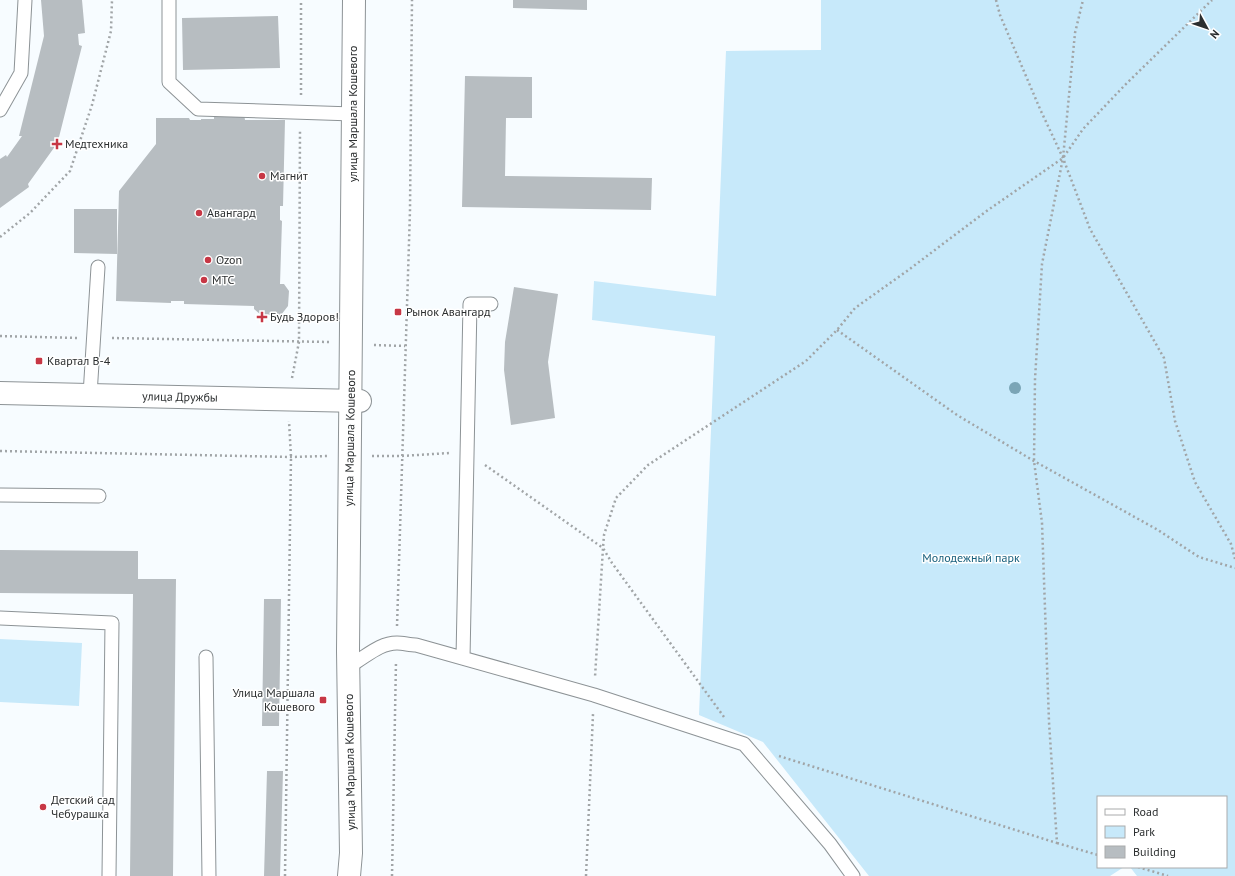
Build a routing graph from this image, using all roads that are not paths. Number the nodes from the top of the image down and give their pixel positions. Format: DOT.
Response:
graph roads {
  1 [pos="25,0"];
  2 [pos="169,0"];
  3 [pos="354,0"];
  4 [pos="366,0"];
  5 [pos="0,110"];
  6 [pos="353,114"];
  7 [pos="98,268"];
  8 [pos="492,304"];
  9 [pos="356,344"];
  10 [pos="0,393"];
  11 [pos="90,395"];
  12 [pos="356,400"];
  13 [pos="355,456"];
  14 [pos="0,495"];
  15 [pos="99,496"];
  16 [pos="0,618"];
  17 [pos="206,657"];
  18 [pos="463,658"];
  19 [pos="356,662"];
  20 [pos="109,876"];
  21 [pos="209,876"];
  22 [pos="350,876"];
  23 [pos="355,876"];
  24 [pos="854,876"];
  1 -- 5 [label="lane"];
  2 -- 6 [label="lane"];
  3 -- 6 [label="street, улица Маршала Кошевого"];
  4 -- 9 [label="street"];
  6 -- 9 [label="street, улица Маршала Кошевого"];
  7 -- 11 [label="lane"];
  8 -- 18 [label="lane"];
  9 -- 12 [label="street, улица Маршала Кошевого"];
  10 -- 11 [label="street, улица Дружбы"];
  11 -- 12 [label="street, улица Дружбы"];
  12 -- 13 [label="street, улица Маршала Кошевого"];
  13 -- 19 [label="street"];
  13 -- 22 [label="street, улица Маршала Кошевого"];
  14 -- 15 [label="lane"];
  16 -- 20 [label="lane"];
  17 -- 21 [label="lane"];
  18 -- 19 [label="lane"];
  18 -- 24 [label="lane"];
  19 -- 23 [label="street"];
}
